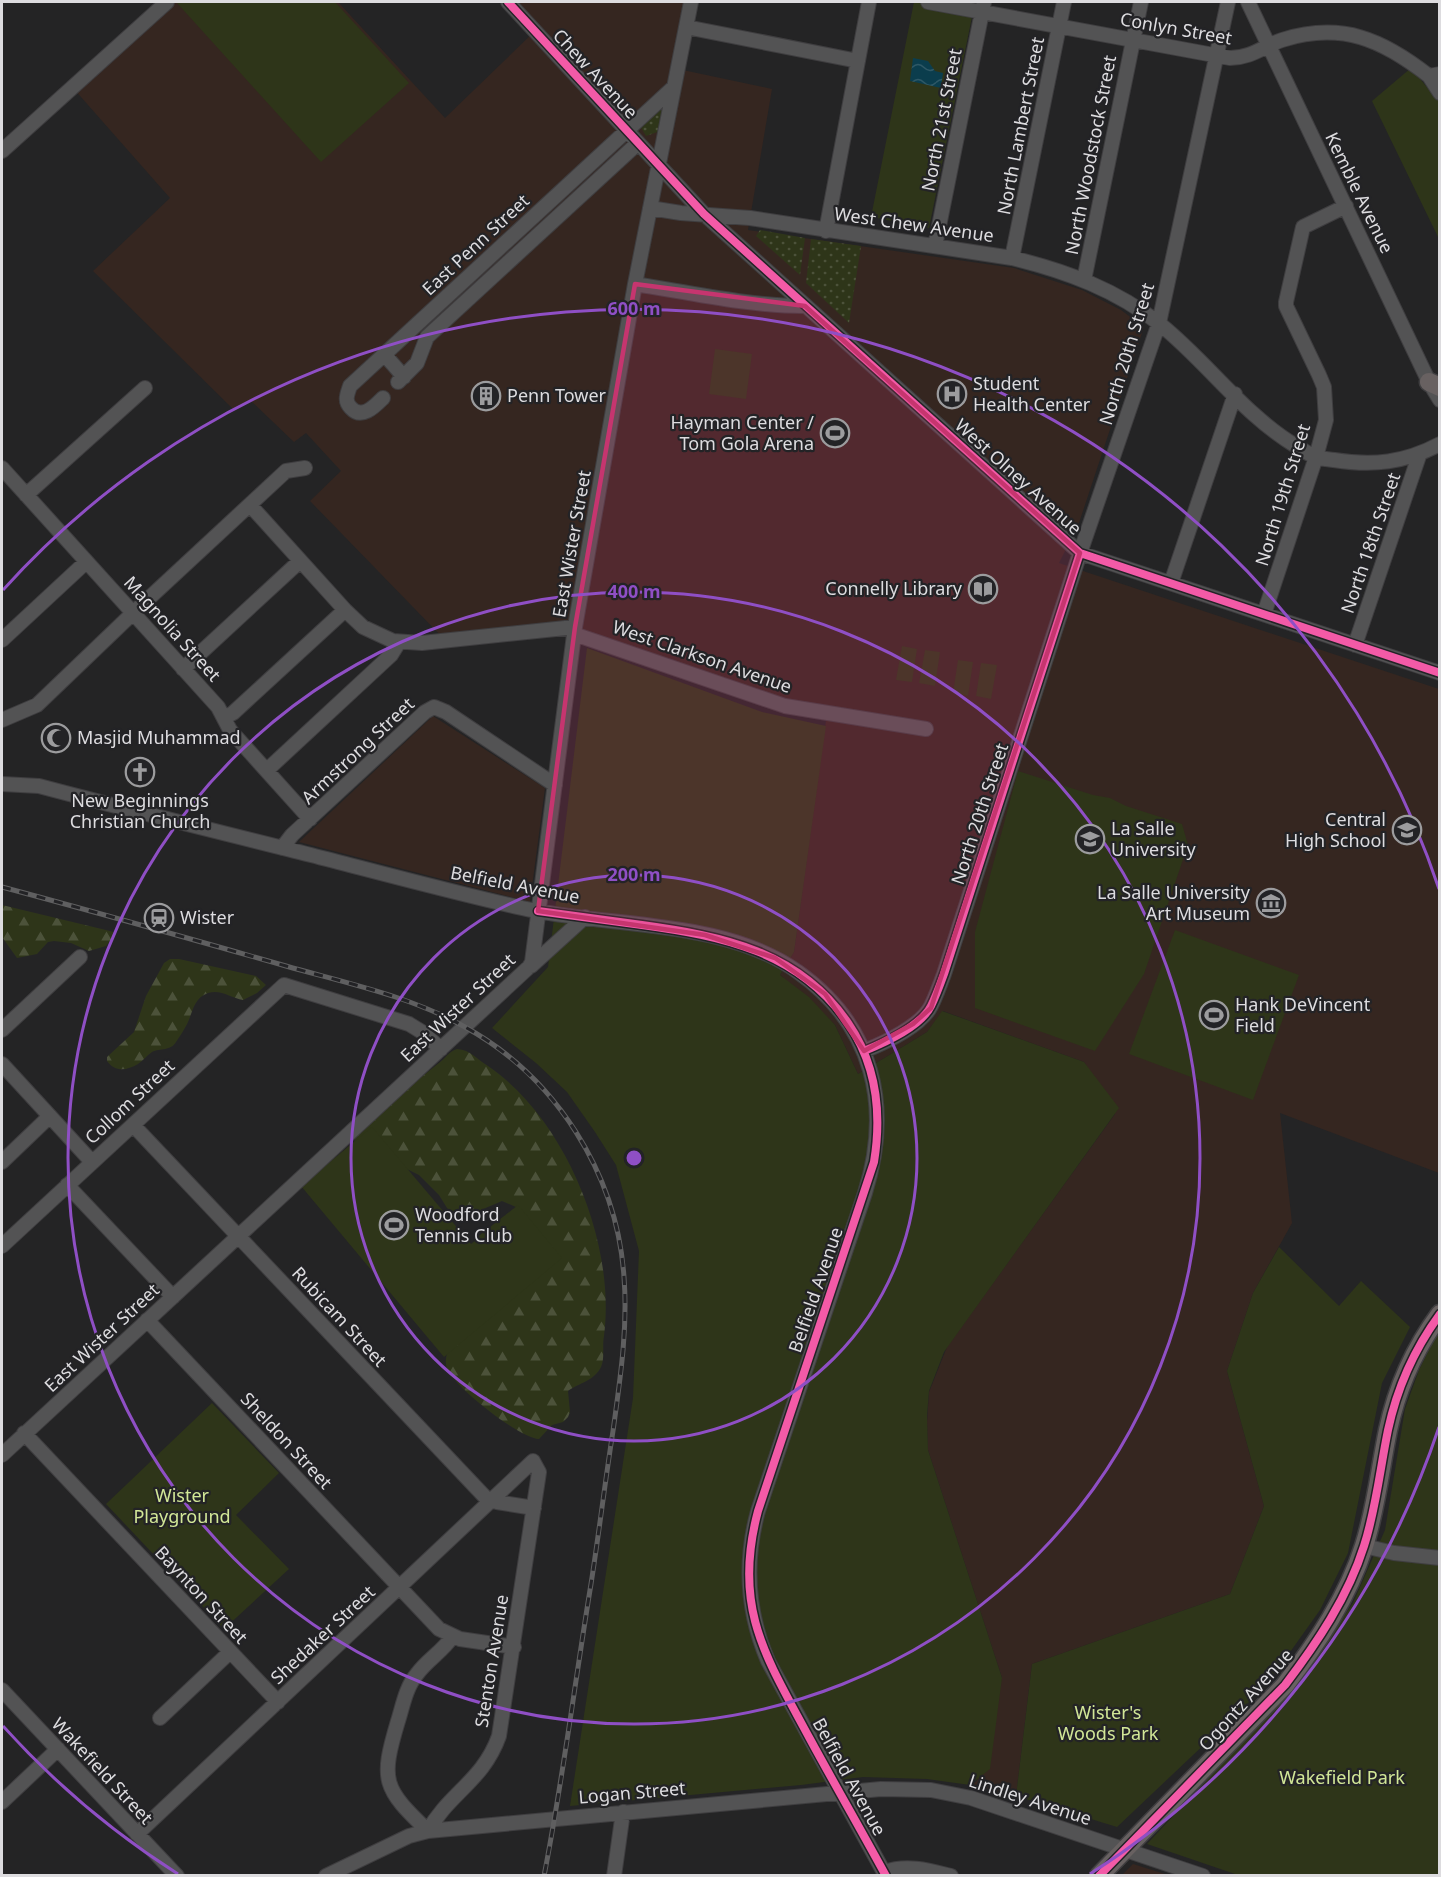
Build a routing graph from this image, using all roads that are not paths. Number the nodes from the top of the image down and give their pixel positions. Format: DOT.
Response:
graph roads {
  1 [pos="167,2"];
  2 [pos="508,2"];
  3 [pos="691,2"];
  4 [pos="869,2"];
  5 [pos="928,2"];
  6 [pos="1064,2"];
  7 [pos="1141,2"];
  8 [pos="1228,2"];
  9 [pos="1248,2"];
  10 [pos="983,7"];
  11 [pos="1059,26"];
  12 [pos="686,27"];
  13 [pos="1133,40"];
  14 [pos="1269,45"];
  15 [pos="1216,56"];
  16 [pos="858,61"];
  17 [pos="1434,75"];
  18 [pos="674,87"];
  19 [pos="1440,93"];
  20 [pos="626,129"];
  21 [pos="5,142"];
  22 [pos="638,143"];
  23 [pos="659,167"];
  24 [pos="1346,206"];
  25 [pos="650,208"];
  26 [pos="704,214"];
  27 [pos="826,231"];
  28 [pos="935,246"];
  29 [pos="1012,258"];
  30 [pos="1084,280"];
  31 [pos="635,284"];
  32 [pos="805,306"];
  33 [pos="1159,323"];
  34 [pos="384,354"];
  35 [pos="1434,385"];
  36 [pos="145,388"];
  37 [pos="1235,394"];
  38 [pos="383,398"];
  39 [pos="1440,400"];
  40 [pos="1440,444"];
  41 [pos="1420,453"];
  42 [pos="1316,457"];
  43 [pos="2,468"];
  44 [pos="305,468"];
  45 [pos="26,495"];
  46 [pos="250,504"];
  47 [pos="1080,553"];
  48 [pos="300,561"];
  49 [pos="86,562"];
  50 [pos="1171,584"];
  51 [pos="345,610"];
  52 [pos="133,613"];
  53 [pos="1264,614"];
  54 [pos="575,630"];
  55 [pos="2,640"];
  56 [pos="399,642"];
  57 [pos="1355,645"];
  58 [pos="183,669"];
  59 [pos="1440,673"];
  60 [pos="224,718"];
  61 [pos="2,720"];
  62 [pos="926,729"];
  63 [pos="267,770"];
  64 [pos="2,784"];
  65 [pos="555,784"];
  66 [pos="310,819"];
  67 [pos="282,848"];
  68 [pos="538,911"];
  69 [pos="585,917"];
  70 [pos="80,957"];
  71 [pos="529,967"];
  72 [pos="2,1030"];
  73 [pos="441,1049"];
  74 [pos="864,1051"];
  75 [pos="2,1064"];
  76 [pos="50,1116"];
  77 [pos="133,1125"];
  78 [pos="2,1162"];
  79 [pos="92,1162"];
  80 [pos="67,1185"];
  81 [pos="238,1236"];
  82 [pos="2,1246"];
  83 [pos="173,1297"];
  84 [pos="1440,1314"];
  85 [pos="147,1320"];
  86 [pos="24,1434"];
  87 [pos="2,1455"];
  88 [pos="533,1461"];
  89 [pos="491,1501"];
  90 [pos="534,1508"];
  91 [pos="1364,1546"];
  92 [pos="1440,1558"];
  93 [pos="400,1586"];
  94 [pos="452,1636"];
  95 [pos="514,1647"];
  96 [pos="230,1652"];
  97 [pos="3,1696"];
  98 [pos="278,1702"];
  99 [pos="160,1718"];
  100 [pos="58,1749"];
  101 [pos="840,1792"];
  102 [pos="2,1802"];
  103 [pos="623,1812"];
  104 [pos="428,1831"];
  105 [pos="138,1834"];
  106 [pos="1125,1849"];
  107 [pos="885,1874"];
  108 [pos="177,1875"];
  109 [pos="326,1875"];
  110 [pos="614,1875"];
  111 [pos="951,1875"];
  112 [pos="1099,1875"];
  113 [pos="1203,1875"];
  1 -- 21 [label="street"];
  2 -- 20 [label="street, Chew Avenue"];
  3 -- 12 [label="street, East Wister Street"];
  4 -- 16 [label="street"];
  5 -- 10 [label="street, Conlyn Street"];
  6 -- 11 [label="street, North Lambert Street"];
  7 -- 13 [label="street, North Woodstock Street"];
  8 -- 15 [label="street, North 20th Street"];
  9 -- 14 [label="street, Kemble Avenue"];
  10 -- 11 [label="street, Conlyn Street"];
  10 -- 28 [label="street, North 21st Street"];
  11 -- 13 [label="street, Conlyn Street"];
  11 -- 29 [label="street, North Lambert Street"];
  12 -- 16 [label="street"];
  12 -- 18 [label="street, East Wister Street"];
  13 -- 15 [label="street, Conlyn Street"];
  13 -- 30 [label="street, North Woodstock Street"];
  14 -- 15 [label="street, Conlyn Street"];
  14 -- 17 [label="street, Conlyn Street"];
  14 -- 24 [label="street, Kemble Avenue"];
  15 -- 33 [label="street, North 20th Street"];
  16 -- 27 [label="street"];
  17 -- 19 [label="street"];
  18 -- 20 [label="street, East Penn Street"];
  18 -- 23 [label="street, East Wister Street"];
  20 -- 22 [label="street, Chew Avenue"];
  20 -- 34 [label="street, East Penn Street"];
  22 -- 23 [label="street, Chew Avenue"];
  22 -- 34 [label="street, East Penn Street"];
  23 -- 25 [label="street, East Wister Street"];
  23 -- 26 [label="street, West Olney Avenue"];
  24 -- 35 [label="street, Kemble Avenue"];
  24 -- 42 [label="street, North 19th Street"];
  25 -- 26 [label="street, West Chew Avenue"];
  25 -- 31 [label="street, East Wister Street"];
  26 -- 27 [label="street, West Chew Avenue"];
  26 -- 32 [label="street, West Olney Avenue"];
  27 -- 28 [label="street, West Chew Avenue"];
  28 -- 29 [label="street, West Chew Avenue"];
  29 -- 30 [label="street, West Chew Avenue"];
  30 -- 33 [label="street, West Chew Avenue"];
  31 -- 32 [label="street"];
  31 -- 54 [label="street, East Wister Street"];
  32 -- 47 [label="street, West Olney Avenue"];
  33 -- 37 [label="street, West Chew Avenue"];
  33 -- 47 [label="street, North 20th Street"];
  34 -- 38 [label="street, East Penn Street"];
  35 -- 39 [label="street, Kemble Avenue"];
  36 -- 45 [label="street"];
  37 -- 42 [label="street, West Chew Avenue"];
  37 -- 50 [label="street"];
  40 -- 41 [label="street"];
  41 -- 42 [label="street"];
  41 -- 57 [label="street, North 18th Street"];
  42 -- 53 [label="street, North 19th Street"];
  43 -- 45 [label="street, Magnolia Street"];
  44 -- 46 [label="street"];
  45 -- 49 [label="street, Magnolia Street"];
  46 -- 48 [label="street, West Clarkson Avenue"];
  46 -- 52 [label="street"];
  47 -- 50 [label="street, West Olney Avenue"];
  47 -- 74 [label="street, North 20th Street"];
  48 -- 51 [label="street, West Clarkson Avenue"];
  48 -- 58 [label="street"];
  49 -- 52 [label="street, Magnolia Street"];
  49 -- 55 [label="street"];
  50 -- 53 [label="street, West Olney Avenue"];
  51 -- 56 [label="street, West Clarkson Avenue"];
  51 -- 60 [label="street"];
  52 -- 58 [label="street, Magnolia Street"];
  52 -- 61 [label="street"];
  53 -- 57 [label="street, West Olney Avenue"];
  54 -- 56 [label="street, West Clarkson Avenue"];
  54 -- 62 [label="street, West Clarkson Avenue"];
  54 -- 65 [label="street, East Wister Street"];
  56 -- 63 [label="street"];
  57 -- 59 [label="street, West Olney Avenue"];
  58 -- 60 [label="street, Magnolia Street"];
  60 -- 63 [label="street, Magnolia Street"];
  63 -- 66 [label="street, Magnolia Street"];
  64 -- 67 [label="street, Belfield Avenue"];
  65 -- 66 [label="street, Armstrong Street"];
  65 -- 68 [label="street, East Wister Street"];
  66 -- 67 [label="street, Armstrong Street"];
  67 -- 68 [label="street, Belfield Avenue"];
  68 -- 69 [label="street, Belfield Avenue"];
  68 -- 71 [label="street, East Wister Street"];
  69 -- 71 [label="street"];
  69 -- 74 [label="street, Belfield Avenue"];
  70 -- 72 [label="street"];
  71 -- 73 [label="street, East Wister Street"];
  73 -- 77 [label="street, Collom Street"];
  73 -- 81 [label="street, East Wister Street"];
  74 -- 101 [label="street, Belfield Avenue"];
  75 -- 76 [label="street"];
  76 -- 78 [label="street"];
  76 -- 79 [label="street"];
  77 -- 79 [label="street, Collom Street"];
  77 -- 81 [label="street, Rubicam Street"];
  79 -- 80 [label="street, Collom Street"];
  80 -- 82 [label="street, Collom Street"];
  80 -- 83 [label="street"];
  81 -- 83 [label="street, East Wister Street"];
  81 -- 89 [label="street, Rubicam Street"];
  83 -- 85 [label="street, East Wister Street"];
  84 -- 91 [label="main road, Ogontz Avenue"];
  85 -- 86 [label="street, East Wister Street"];
  85 -- 93 [label="street, Sheldon Street"];
  86 -- 87 [label="street, East Wister Street"];
  86 -- 96 [label="street, Baynton Street"];
  88 -- 89 [label="street, Shedaker Street"];
  88 -- 90 [label="street, Stenton Avenue"];
  89 -- 90 [label="street"];
  89 -- 93 [label="street, Shedaker Street"];
  90 -- 95 [label="street, Stenton Avenue"];
  91 -- 92 [label="street"];
  91 -- 106 [label="main road, Ogontz Avenue"];
  93 -- 94 [label="street, Sheldon Street"];
  93 -- 98 [label="street, Shedaker Street"];
  94 -- 95 [label="street"];
  94 -- 104 [label="street"];
  95 -- 104 [label="street, Stenton Avenue"];
  96 -- 98 [label="street, Baynton Street"];
  96 -- 99 [label="street"];
  97 -- 100 [label="street, Wakefield Street"];
  98 -- 105 [label="street, Shedaker Street"];
  100 -- 102 [label="street"];
  100 -- 105 [label="street, Wakefield Street"];
  101 -- 103 [label="street, Logan Street"];
  101 -- 106 [label="street, Lindley Avenue"];
  101 -- 107 [label="street, Belfield Avenue"];
  103 -- 104 [label="street, Logan Street"];
  103 -- 110 [label="street"];
  104 -- 109 [label="street, Logan Street"];
  105 -- 108 [label="street, Wakefield Street"];
  106 -- 112 [label="main road, Ogontz Avenue"];
  106 -- 113 [label="street, Lindley Avenue"];
  107 -- 111 [label="street"];
}
